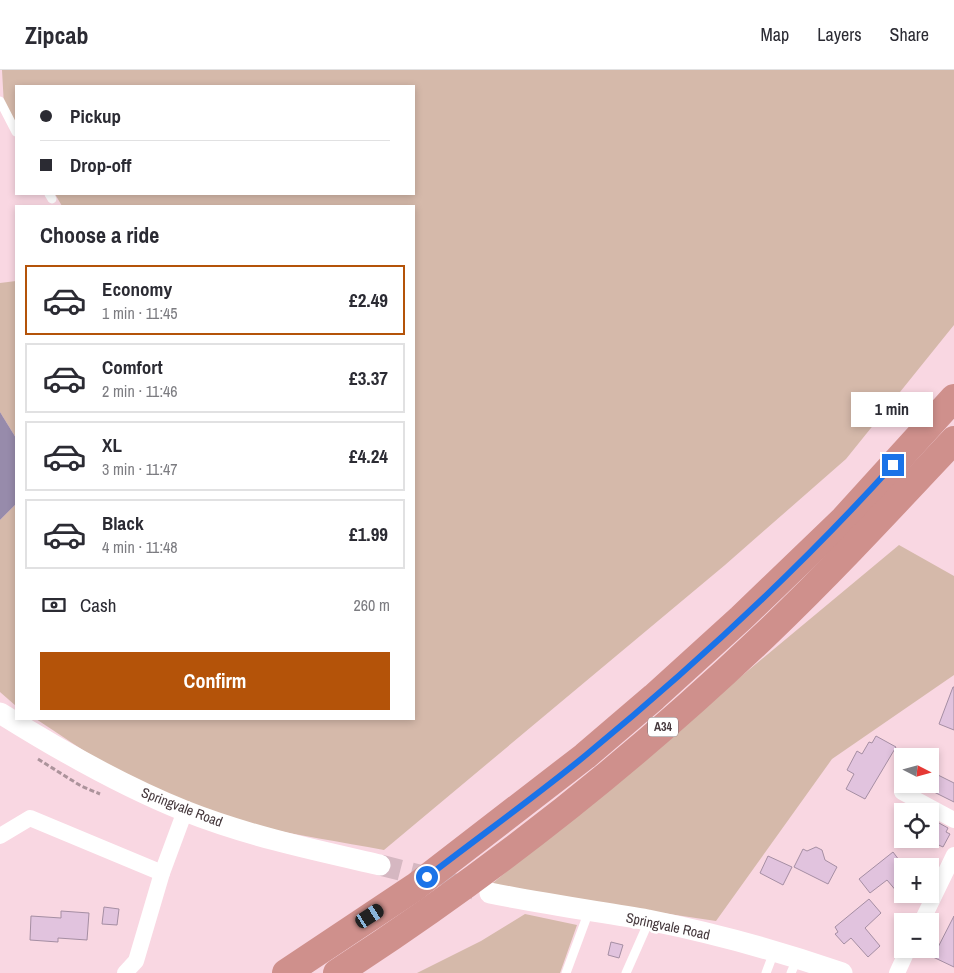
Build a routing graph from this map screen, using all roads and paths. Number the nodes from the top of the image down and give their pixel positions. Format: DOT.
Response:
graph roads {
  1 [pos="0,101"];
  2 [pos="15,130"];
  3 [pos="954,398"];
  4 [pos="954,440"];
  5 [pos="0,713"];
  6 [pos="904,793"];
  7 [pos="186,811"];
  8 [pos="954,820"];
  9 [pos="0,836"];
  10 [pos="954,855"];
  11 [pos="380,865"];
  12 [pos="162,872"];
  13 [pos="490,893"];
  14 [pos="589,910"];
  15 [pos="926,913"];
  16 [pos="649,921"];
  17 [pos="774,952"];
  18 [pos="904,958"];
  19 [pos="794,966"];
  20 [pos="125,973"];
  21 [pos="286,973"];
  22 [pos="338,973"];
  23 [pos="566,973"];
  24 [pos="626,973"];
  25 [pos="766,973"];
  26 [pos="842,973"];
  27 [pos="897,973"];
  1 -- 2 [label="lane"];
  3 -- 21 [label="highway, A34"];
  4 -- 22 [label="highway, A34"];
  5 -- 7 [label="street, Springvale Road"];
  6 -- 8 [label="street"];
  7 -- 11 [label="street, Springvale Road"];
  7 -- 12 [label="street"];
  9 -- 12 [label="street"];
  10 -- 15 [label="street"];
  12 -- 20 [label="street"];
  13 -- 14 [label="street, Springvale Road"];
  14 -- 16 [label="street, Springvale Road"];
  14 -- 23 [label="lane"];
  16 -- 17 [label="street, Springvale Road"];
  16 -- 24 [label="lane"];
  17 -- 19 [label="street, Springvale Road"];
  17 -- 25 [label="lane"];
  18 -- 27 [label="street"];
  19 -- 26 [label="street, Springvale Road"];
}
